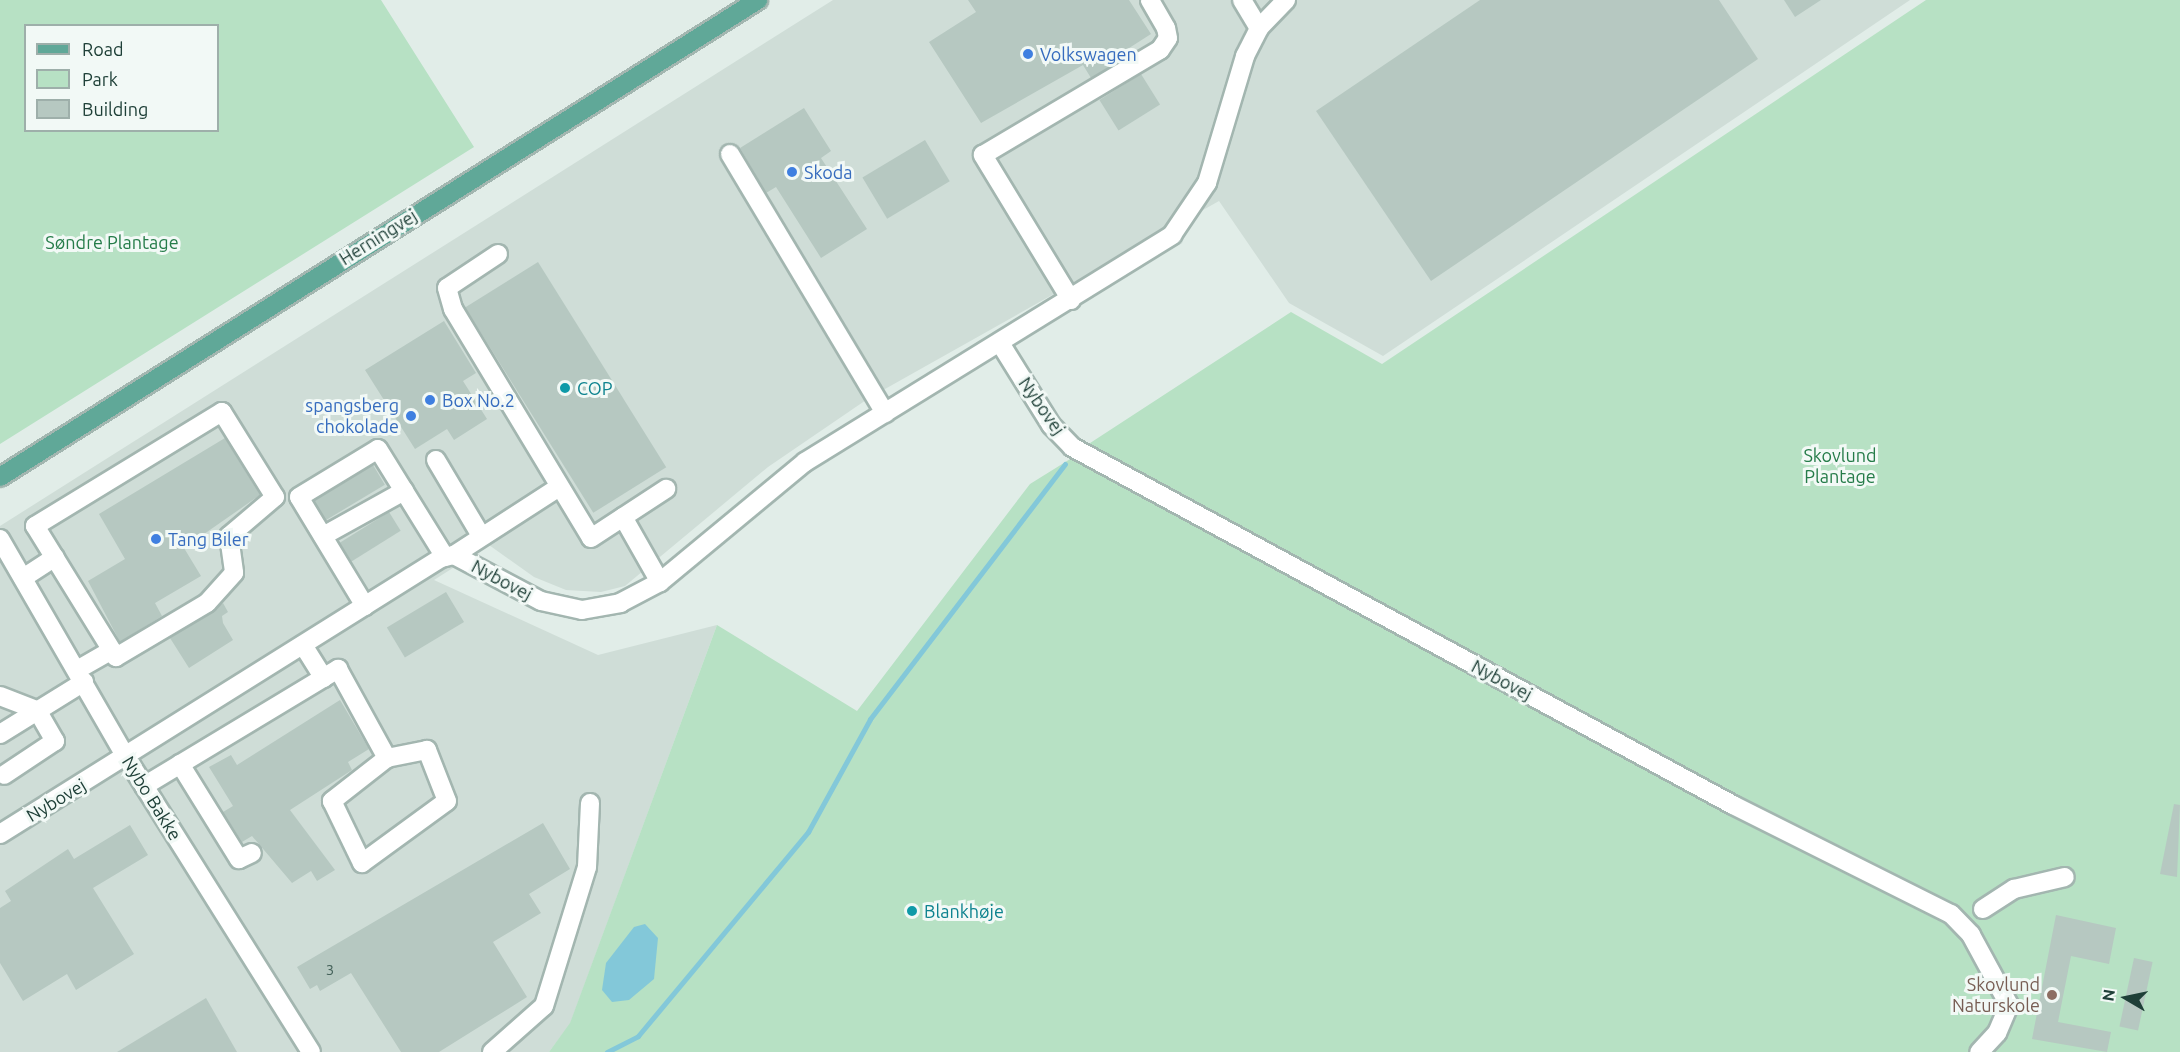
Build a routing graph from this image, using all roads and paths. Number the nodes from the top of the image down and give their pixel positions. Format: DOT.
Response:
graph roads {
  1 [pos="758,0"];
  2 [pos="1150,0"];
  3 [pos="1242,0"];
  4 [pos="1286,0"];
  5 [pos="1259,28"];
  6 [pos="730,154"];
  7 [pos="498,254"];
  8 [pos="1071,300"];
  9 [pos="1000,343"];
  10 [pos="885,413"];
  11 [pos="436,460"];
  12 [pos="0,477"];
  13 [pos="559,487"];
  14 [pos="666,489"];
  15 [pos="404,491"];
  16 [pos="623,517"];
  17 [pos="480,534"];
  18 [pos="323,536"];
  19 [pos="0,539"];
  20 [pos="449,556"];
  21 [pos="55,557"];
  22 [pos="23,578"];
  23 [pos="660,582"];
  24 [pos="365,606"];
  25 [pos="303,645"];
  26 [pos="112,650"];
  27 [pos="81,676"];
  28 [pos="324,678"];
  29 [pos="0,696"];
  30 [pos="37,711"];
  31 [pos="0,734"];
  32 [pos="126,757"];
  33 [pos="387,758"];
  34 [pos="180,764"];
  35 [pos="4,775"];
  36 [pos="144,786"];
  37 [pos="591,803"];
  38 [pos="2,828"];
  39 [pos="252,853"];
  40 [pos="2065,877"];
  41 [pos="1983,909"];
  42 [pos="311,1052"];
  43 [pos="492,1052"];
  44 [pos="1979,1052"];
  1 -- 12 [label="main road, Herningvej"];
  2 -- 8 [label="street"];
  3 -- 5 [label="street"];
  4 -- 5 [label="street, Nybovej"];
  5 -- 8 [label="street, Nybovej"];
  6 -- 10 [label="street"];
  7 -- 13 [label="street"];
  8 -- 9 [label="street, Nybovej"];
  9 -- 10 [label="street, Nybovej"];
  9 -- 44 [label="street, Nybovej"];
  10 -- 23 [label="street, Nybovej"];
  11 -- 17 [label="street"];
  13 -- 16 [label="street"];
  13 -- 17 [label="street"];
  14 -- 16 [label="street"];
  15 -- 18 [label="street"];
  15 -- 18 [label="street"];
  15 -- 20 [label="street"];
  16 -- 23 [label="street"];
  17 -- 20 [label="street"];
  18 -- 24 [label="street"];
  19 -- 22 [label="street, Nybo Bakke"];
  20 -- 23 [label="street, Nybovej"];
  20 -- 24 [label="street, Nybovej"];
  21 -- 22 [label="street"];
  21 -- 26 [label="street"];
  21 -- 26 [label="street"];
  22 -- 27 [label="street, Nybo Bakke"];
  24 -- 25 [label="street, Nybovej"];
  25 -- 28 [label="street"];
  25 -- 32 [label="street, Nybovej"];
  26 -- 27 [label="street"];
  27 -- 30 [label="street"];
  27 -- 32 [label="street, Nybo Bakke"];
  28 -- 33 [label="street"];
  28 -- 34 [label="street"];
  29 -- 30 [label="street"];
  30 -- 31 [label="street"];
  30 -- 35 [label="street"];
  32 -- 36 [label="street, Nybo Bakke"];
  32 -- 38 [label="street, Nybovej"];
  33 -- 33 [label="street"];
  34 -- 36 [label="street"];
  34 -- 39 [label="street"];
  36 -- 42 [label="street, Nybo Bakke"];
  37 -- 43 [label="street"];
  40 -- 41 [label="street"];
}
